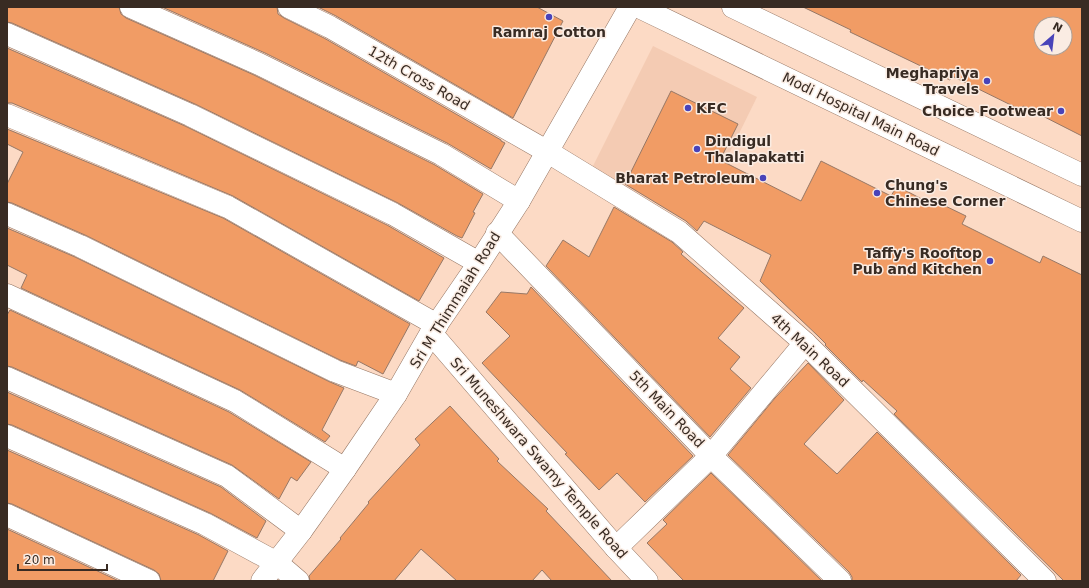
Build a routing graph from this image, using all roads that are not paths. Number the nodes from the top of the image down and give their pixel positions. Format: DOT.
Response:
graph roads {
  1 [pos="131,7"];
  2 [pos="289,7"];
  3 [pos="630,7"];
  4 [pos="639,7"];
  5 [pos="733,7"];
  6 [pos="7,34"];
  7 [pos="7,115"];
  8 [pos="548,152"];
  9 [pos="1082,175"];
  10 [pos="519,201"];
  11 [pos="7,214"];
  12 [pos="1082,221"];
  13 [pos="497,233"];
  14 [pos="479,263"];
  15 [pos="7,295"];
  16 [pos="434,329"];
  17 [pos="804,343"];
  18 [pos="7,378"];
  19 [pos="396,394"];
  20 [pos="7,436"];
  21 [pos="711,456"];
  22 [pos="346,469"];
  23 [pos="7,515"];
  24 [pos="301,531"];
  25 [pos="616,548"];
  26 [pos="277,563"];
  27 [pos="644,580"];
  28 [pos="149,581"];
  29 [pos="262,581"];
  30 [pos="298,581"];
  31 [pos="840,581"];
  32 [pos="1045,581"];
  1 -- 10 [label="street"];
  2 -- 8 [label="street, 12th Cross Road"];
  3 -- 8 [label="street, Sri M Thimmaiah Road"];
  4 -- 12 [label="street, Modi Hospital Main Road"];
  5 -- 9 [label="street"];
  6 -- 14 [label="street"];
  7 -- 16 [label="street, Sri Muneshwara Swamy Temple Road"];
  8 -- 10 [label="street, Sri M Thimmaiah Road"];
  8 -- 17 [label="street, 4th Main Road"];
  10 -- 13 [label="street, Sri M Thimmaiah Road"];
  11 -- 19 [label="street"];
  13 -- 14 [label="street, Sri M Thimmaiah Road"];
  13 -- 21 [label="street, 5th Main Road"];
  14 -- 16 [label="street, Sri M Thimmaiah Road"];
  15 -- 22 [label="street"];
  16 -- 19 [label="street, Sri M Thimmaiah Road"];
  16 -- 25 [label="street, Sri Muneshwara Swamy Temple Road"];
  17 -- 21 [label="street"];
  17 -- 32 [label="street, 4th Main Road"];
  18 -- 24 [label="street"];
  19 -- 22 [label="street, Sri M Thimmaiah Road"];
  20 -- 26 [label="street"];
  21 -- 25 [label="street"];
  21 -- 31 [label="street, 5th Main Road"];
  22 -- 24 [label="street, Sri M Thimmaiah Road"];
  23 -- 28 [label="street"];
  24 -- 26 [label="street, Sri M Thimmaiah Road"];
  25 -- 27 [label="street, Sri Muneshwara Swamy Temple Road"];
  26 -- 29 [label="street, Sri M Thimmaiah Road"];
  26 -- 30 [label="street"];
}
